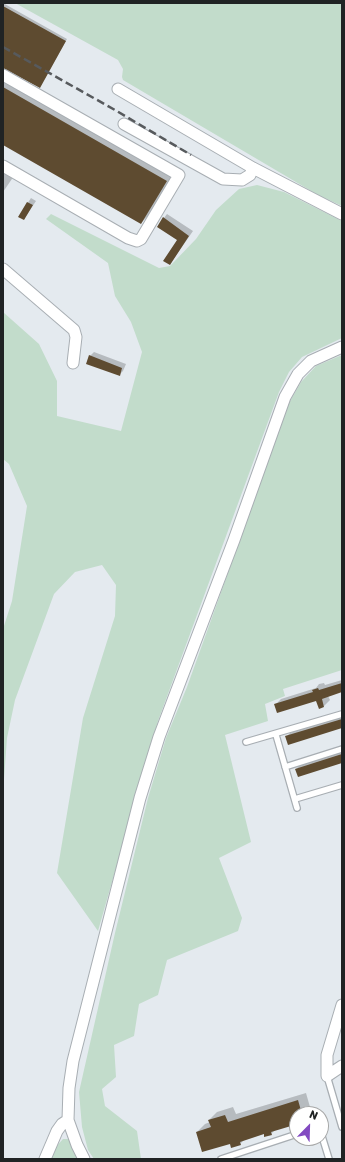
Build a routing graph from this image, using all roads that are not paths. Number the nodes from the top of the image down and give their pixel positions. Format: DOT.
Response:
graph roads {
  1 [pos="3,75"];
  2 [pos="118,89"];
  3 [pos="124,124"];
  4 [pos="3,166"];
  5 [pos="253,168"];
  6 [pos="342,214"];
  7 [pos="3,269"];
  8 [pos="342,347"];
  9 [pos="73,363"];
  10 [pos="342,714"];
  11 [pos="276,735"];
  12 [pos="246,742"];
  13 [pos="342,749"];
  14 [pos="285,767"];
  15 [pos="342,785"];
  16 [pos="295,799"];
  17 [pos="297,808"];
  18 [pos="342,1005"];
  19 [pos="342,1066"];
  20 [pos="327,1076"];
  21 [pos="68,1120"];
  22 [pos="342,1127"];
  23 [pos="289,1137"];
  24 [pos="325,1146"];
  25 [pos="45,1159"];
  26 [pos="84,1159"];
  27 [pos="223,1159"];
  28 [pos="329,1159"];
  1 -- 4 [label="street"];
  2 -- 5 [label="street"];
  3 -- 5 [label="street"];
  5 -- 6 [label="street"];
  7 -- 9 [label="street"];
  8 -- 21 [label="street"];
  10 -- 11 [label="lane"];
  11 -- 12 [label="lane"];
  11 -- 14 [label="lane"];
  13 -- 14 [label="lane"];
  14 -- 16 [label="lane"];
  15 -- 16 [label="lane"];
  16 -- 17 [label="lane"];
  18 -- 20 [label="street"];
  19 -- 20 [label="street"];
  20 -- 22 [label="lane"];
  21 -- 25 [label="street"];
  21 -- 26 [label="street"];
  23 -- 27 [label="lane"];
  24 -- 28 [label="lane"];
}
